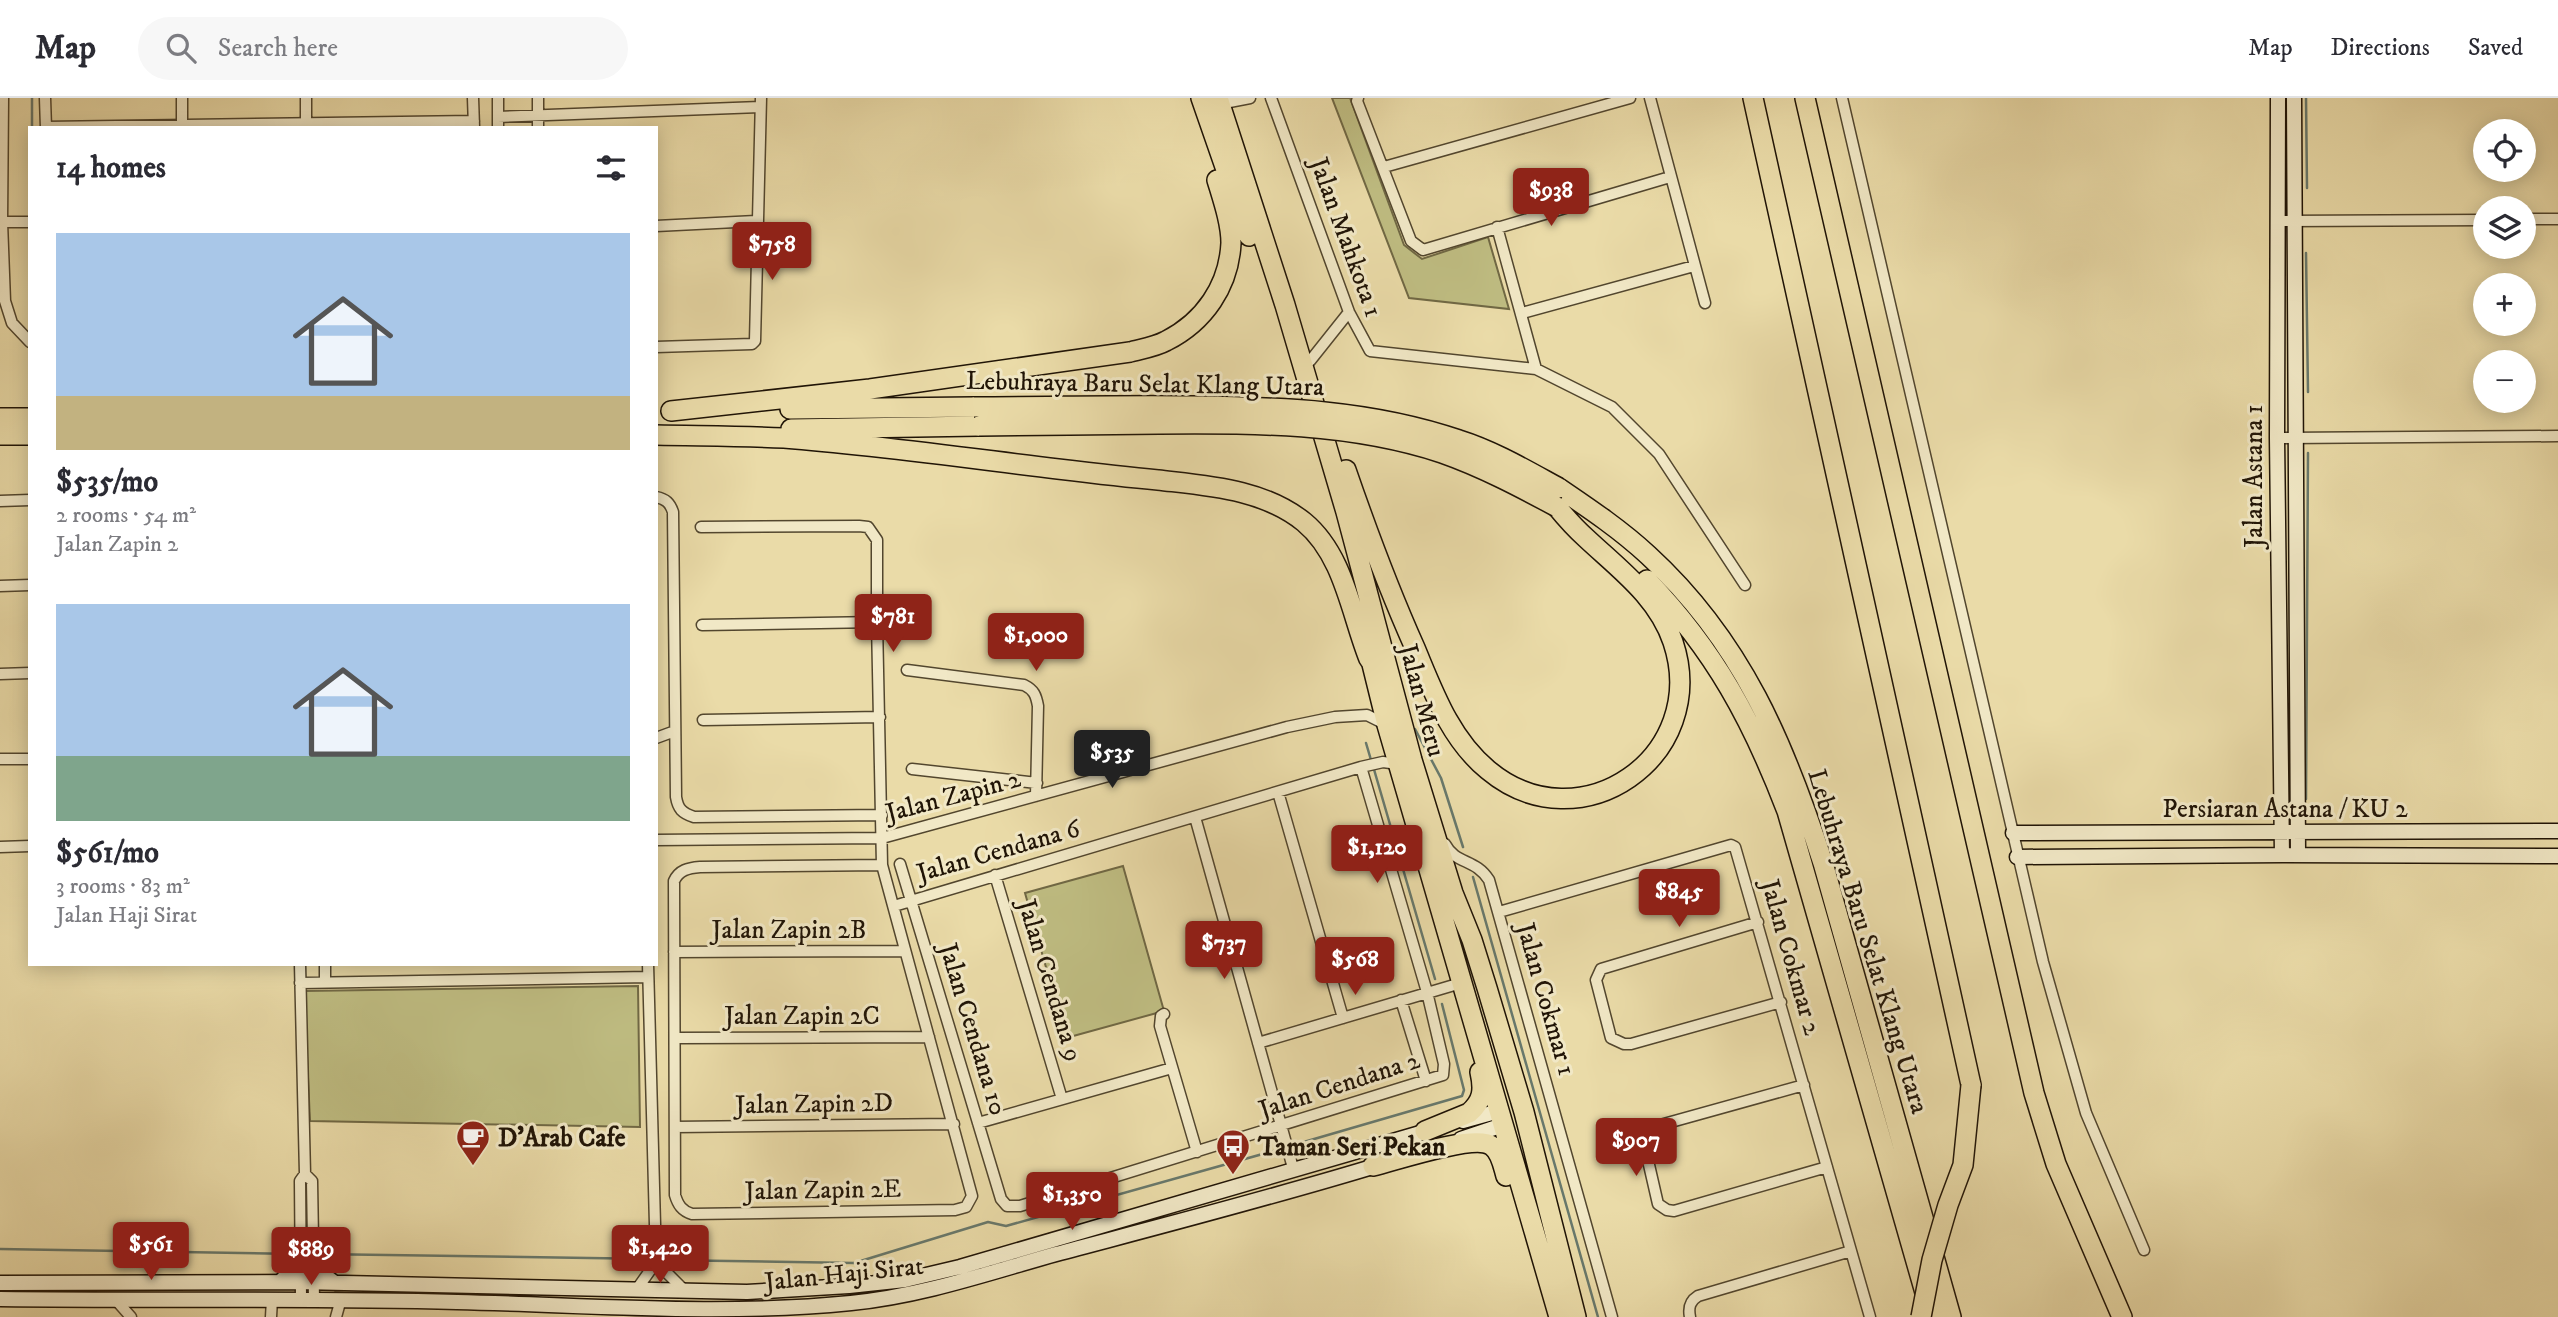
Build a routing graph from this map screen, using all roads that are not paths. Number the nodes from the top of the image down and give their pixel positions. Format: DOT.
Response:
graph roads {
  1 [pos="3,98"];
  2 [pos="45,98"];
  3 [pos="182,98"];
  4 [pos="306,98"];
  5 [pos="473,98"];
  6 [pos="498,98"];
  7 [pos="538,98"];
  8 [pos="1250,98"];
  9 [pos="1271,98"];
  10 [pos="1630,98"];
  11 [pos="1650,98"];
  12 [pos="1753,98"];
  13 [pos="1805,98"];
  14 [pos="1842,98"];
  15 [pos="2278,98"];
  16 [pos="2294,98"];
  17 [pos="1210,99"];
  18 [pos="1357,99"];
  19 [pos="760,102"];
  20 [pos="538,116"];
  21 [pos="498,122"];
  22 [pos="474,125"];
  23 [pos="46,126"];
  24 [pos="183,126"];
  25 [pos="306,126"];
  26 [pos="538,126"];
  27 [pos="1384,166"];
  28 [pos="1670,177"];
  29 [pos="2536,219"];
  30 [pos="2558,219"];
  31 [pos="2473,220"];
  32 [pos="756,221"];
  33 [pos="2278,221"];
  34 [pos="2294,221"];
  35 [pos="2,222"];
  36 [pos="28,222"];
  37 [pos="658,226"];
  38 [pos="1497,227"];
  39 [pos="1,263"];
  40 [pos="1694,267"];
  41 [pos="1705,303"];
  42 [pos="1285,305"];
  43 [pos="1349,312"];
  44 [pos="1522,313"];
  45 [pos="28,340"];
  46 [pos="658,347"];
  47 [pos="1310,361"];
  48 [pos="1536,369"];
  49 [pos="664,411"];
  50 [pos="976,417"];
  51 [pos="0,418"];
  52 [pos="28,418"];
  53 [pos="658,433"];
  54 [pos="658,433"];
  55 [pos="0,435"];
  56 [pos="28,435"];
  57 [pos="2558,436"];
  58 [pos="2277,438"];
  59 [pos="2295,438"];
  60 [pos="658,498"];
  61 [pos="1558,498"];
  62 [pos="28,500"];
  63 [pos="0,501"];
  64 [pos="701,527"];
  65 [pos="28,585"];
  66 [pos="1745,585"];
  67 [pos="0,586"];
  68 [pos="877,622"];
  69 [pos="702,625"];
  70 [pos="907,670"];
  71 [pos="1373,670"];
  72 [pos="28,673"];
  73 [pos="0,674"];
  74 [pos="880,718"];
  75 [pos="703,720"];
  76 [pos="1387,725"];
  77 [pos="675,731"];
  78 [pos="658,737"];
  79 [pos="0,759"];
  80 [pos="28,759"];
  81 [pos="1405,762"];
  82 [pos="1368,766"];
  83 [pos="912,769"];
  84 [pos="1037,783"];
  85 [pos="1278,792"];
  86 [pos="1037,796"];
  87 [pos="882,815"];
  88 [pos="1195,817"];
  89 [pos="2558,831"];
  90 [pos="2282,832"];
  91 [pos="2298,832"];
  92 [pos="2013,834"];
  93 [pos="882,838"];
  94 [pos="658,840"];
  95 [pos="28,846"];
  96 [pos="0,847"];
  97 [pos="2282,855"];
  98 [pos="2298,855"];
  99 [pos="2558,856"];
  100 [pos="2017,857"];
  101 [pos="1470,863"];
  102 [pos="900,864"];
  103 [pos="883,865"];
  104 [pos="995,875"];
  105 [pos="1450,885"];
  106 [pos="912,899"];
  107 [pos="894,906"];
  108 [pos="1499,912"];
  109 [pos="1758,922"];
  110 [pos="905,951"];
  111 [pos="674,952"];
  112 [pos="300,966"];
  113 [pos="325,966"];
  114 [pos="620,966"];
  115 [pos="648,966"];
  116 [pos="648,976"];
  117 [pos="620,977"];
  118 [pos="300,982"];
  119 [pos="325,983"];
  120 [pos="1463,989"];
  121 [pos="1427,992"];
  122 [pos="1401,1000"];
  123 [pos="1781,1002"];
  124 [pos="1164,1014"];
  125 [pos="1343,1017"];
  126 [pos="929,1037"];
  127 [pos="675,1038"];
  128 [pos="1258,1043"];
  129 [pos="1172,1068"];
  130 [pos="1426,1081"];
  131 [pos="1804,1085"];
  132 [pos="1062,1099"];
  133 [pos="1503,1117"];
  134 [pos="978,1123"];
  135 [pos="954,1124"];
  136 [pos="675,1127"];
  137 [pos="1425,1131"];
  138 [pos="1283,1132"];
  139 [pos="1198,1152"];
  140 [pos="1291,1161"];
  141 [pos="1373,1166"];
  142 [pos="1828,1167"];
  143 [pos="305,1174"];
  144 [pos="1007,1206"];
  145 [pos="2144,1250"];
  146 [pos="1851,1251"];
  147 [pos="307,1261"];
  148 [pos="656,1262"];
  149 [pos="280,1282"];
  150 [pos="308,1282"];
  151 [pos="0,1283"];
  152 [pos="335,1283"];
  153 [pos="590,1287"];
  154 [pos="637,1289"];
  155 [pos="684,1290"];
  156 [pos="1568,1291"];
  157 [pos="272,1298"];
  158 [pos="308,1298"];
  159 [pos="0,1299"];
  160 [pos="115,1299"];
  161 [pos="341,1299"];
  162 [pos="556,1304"];
  163 [pos="636,1307"];
  164 [pos="592,1311"];
  165 [pos="1564,1315"];
  166 [pos="131,1317"];
  167 [pos="271,1317"];
  168 [pos="336,1317"];
  169 [pos="577,1317"];
  170 [pos="614,1317"];
  171 [pos="1612,1317"];
  172 [pos="1690,1317"];
  173 [pos="1870,1317"];
  174 [pos="1921,1317"];
  175 [pos="1932,1317"];
  176 [pos="1951,1317"];
  177 [pos="2122,1317"];
  1 -- 35 [label="street"];
  2 -- 23 [label="street"];
  3 -- 24 [label="street"];
  4 -- 25 [label="street"];
  5 -- 22 [label="street"];
  6 -- 21 [label="street"];
  7 -- 20 [label="street"];
  8 -- 17 [label="street"];
  9 -- 43 [label="street, Jalan Mahkota 1"];
  10 -- 27 [label="street"];
  11 -- 28 [label="street"];
  12 -- 174 [label="highway, bridge"];
  13 -- 177 [label="highway"];
  14 -- 92 [label="street"];
  15 -- 33 [label="main road, Jalan Astana 1"];
  16 -- 34 [label="main road, Jalan Astana 1"];
  17 -- 42 [label="highway, Jalan Meru"];
  17 -- 49 [label="highway"];
  17 -- 71 [label="highway, Jalan Meru"];
  18 -- 27 [label="street"];
  19 -- 20 [label="street"];
  19 -- 32 [label="street"];
  20 -- 21 [label="street"];
  20 -- 26 [label="street"];
  22 -- 25 [label="street"];
  27 -- 38 [label="street"];
  28 -- 38 [label="street"];
  28 -- 40 [label="street"];
  29 -- 30 [label="street"];
  31 -- 34 [label="street"];
  32 -- 37 [label="street"];
  32 -- 46 [label="street"];
  33 -- 34 [label="street"];
  33 -- 58 [label="main road, Jalan Astana 1"];
  34 -- 59 [label="main road, Jalan Astana 1"];
  35 -- 36 [label="street"];
  35 -- 39 [label="street"];
  38 -- 44 [label="street"];
  39 -- 45 [label="street"];
  40 -- 41 [label="street"];
  40 -- 44 [label="street"];
  42 -- 47 [label="highway"];
  42 -- 81 [label="highway, Jalan Meru"];
  43 -- 47 [label="street"];
  43 -- 48 [label="street, Jalan Mahkota 1"];
  44 -- 48 [label="street"];
  47 -- 61 [label="highway"];
  48 -- 66 [label="street"];
  49 -- 50 [label="highway, Lebuhraya Baru Selat Klang Utara"];
  50 -- 54 [label="highway, Lebuhraya Baru Selat Klang Utara"];
  50 -- 61 [label="highway, Lebuhraya Baru Selat Klang Utara, bridge"];
  51 -- 52 [label="highway"];
  53 -- 71 [label="highway"];
  55 -- 56 [label="highway"];
  57 -- 59 [label="street"];
  58 -- 59 [label="street"];
  58 -- 90 [label="main road, Jalan Astana 1"];
  59 -- 91 [label="main road, Jalan Astana 1"];
  60 -- 77 [label="street"];
  61 -- 175 [label="highway, Lebuhraya Baru Selat Klang Utara"];
  61 -- 176 [label="highway, Lebuhraya Baru Selat Klang Utara"];
  62 -- 63 [label="street"];
  64 -- 68 [label="street"];
  65 -- 67 [label="street"];
  68 -- 69 [label="street"];
  68 -- 74 [label="street"];
  70 -- 84 [label="street"];
  71 -- 76 [label="highway, Jalan Meru"];
  72 -- 73 [label="street"];
  74 -- 75 [label="street"];
  74 -- 87 [label="street"];
  76 -- 81 [label="highway, Jalan Meru"];
  76 -- 86 [label="street, Jalan Zapin 2"];
  77 -- 78 [label="street"];
  77 -- 87 [label="street"];
  79 -- 80 [label="street"];
  81 -- 82 [label="street, Jalan Cendana 6"];
  81 -- 101 [label="street, Jalan Cokmar 1"];
  81 -- 105 [label="highway, Jalan Meru"];
  81 -- 120 [label="highway, Jalan Meru"];
  82 -- 85 [label="street, Jalan Cendana 6"];
  82 -- 121 [label="street"];
  83 -- 84 [label="street"];
  84 -- 86 [label="street"];
  85 -- 88 [label="street, Jalan Cendana 6"];
  85 -- 125 [label="street"];
  86 -- 93 [label="street, Jalan Zapin 2"];
  87 -- 93 [label="street"];
  88 -- 104 [label="street, Jalan Cendana 6"];
  88 -- 128 [label="street"];
  89 -- 91 [label="main road, Persiaran Astana / KU 2"];
  90 -- 91 [label="main road, Persiaran Astana / KU 2"];
  90 -- 92 [label="main road, Persiaran Astana / KU 2"];
  90 -- 97 [label="main road, Jalan Astana 1"];
  91 -- 98 [label="main road, Jalan Astana 1"];
  92 -- 100 [label="street"];
  93 -- 94 [label="street, Jalan Zapin 2"];
  93 -- 103 [label="street"];
  95 -- 96 [label="street"];
  97 -- 98 [label="main road, Persiaran Astana / KU 2"];
  97 -- 100 [label="main road, Persiaran Astana / KU 2"];
  98 -- 99 [label="main road, Persiaran Astana / KU 2"];
  100 -- 145 [label="street"];
  101 -- 105 [label="street"];
  101 -- 108 [label="street, Jalan Cokmar 1"];
  102 -- 106 [label="street, Jalan Cendana 10"];
  103 -- 107 [label="street"];
  103 -- 111 [label="street"];
  104 -- 106 [label="street, Jalan Cendana 6"];
  104 -- 132 [label="street, Jalan Cendana 9"];
  105 -- 133 [label="highway"];
  105 -- 156 [label="highway, Jalan Meru"];
  106 -- 107 [label="street, Jalan Cendana 6"];
  106 -- 134 [label="street, Jalan Cendana 10"];
  107 -- 110 [label="street"];
  108 -- 109 [label="street, Jalan Cokmar 2"];
  108 -- 171 [label="street, Jalan Cokmar 1"];
  109 -- 123 [label="street, Jalan Cokmar 2"];
  109 -- 123 [label="street"];
  110 -- 111 [label="street, Jalan Zapin 2B"];
  110 -- 126 [label="street"];
  111 -- 127 [label="street"];
  112 -- 118 [label="street"];
  113 -- 119 [label="street"];
  114 -- 117 [label="street"];
  115 -- 116 [label="street"];
  116 -- 117 [label="street"];
  116 -- 148 [label="street"];
  117 -- 119 [label="street"];
  118 -- 119 [label="street"];
  118 -- 143 [label="street"];
  120 -- 121 [label="street"];
  120 -- 133 [label="highway, Jalan Meru"];
  120 -- 137 [label="highway"];
  121 -- 122 [label="street"];
  121 -- 130 [label="street, Jalan Cendana 2"];
  122 -- 125 [label="street"];
  122 -- 130 [label="street"];
  123 -- 131 [label="street, Jalan Cokmar 2"];
  124 -- 129 [label="street"];
  125 -- 128 [label="street"];
  126 -- 127 [label="street, Jalan Zapin 2C"];
  126 -- 135 [label="street"];
  127 -- 136 [label="street"];
  128 -- 138 [label="street"];
  129 -- 132 [label="street"];
  129 -- 139 [label="street"];
  130 -- 138 [label="street, Jalan Cendana 2"];
  131 -- 142 [label="street, Jalan Cokmar 2"];
  131 -- 142 [label="street"];
  132 -- 134 [label="street"];
  133 -- 137 [label="main road, Jalan Haji Sirat"];
  133 -- 141 [label="main road, Jalan Haji Sirat"];
  133 -- 156 [label="highway"];
  133 -- 165 [label="highway, Jalan Meru"];
  134 -- 144 [label="street, Jalan Cendana 10"];
  135 -- 136 [label="street, Jalan Zapin 2D"];
  135 -- 136 [label="street, Jalan Zapin 2E"];
  137 -- 140 [label="main road, Jalan Haji Sirat"];
  138 -- 139 [label="street, Jalan Cendana 2"];
  138 -- 140 [label="street"];
  139 -- 144 [label="street, Jalan Cendana 2"];
  140 -- 155 [label="main road, Jalan Haji Sirat"];
  141 -- 163 [label="main road, Jalan Haji Sirat"];
  141 -- 165 [label="highway"];
  142 -- 146 [label="street, Jalan Cokmar 2"];
  143 -- 147 [label="street"];
  143 -- 147 [label="street"];
  146 -- 172 [label="street"];
  146 -- 173 [label="street, Jalan Cokmar 2"];
  147 -- 149 [label="main road"];
  147 -- 150 [label="street"];
  147 -- 152 [label="main road"];
  148 -- 154 [label="street"];
  148 -- 155 [label="street"];
  149 -- 150 [label="main road, Jalan Haji Sirat"];
  149 -- 151 [label="main road, Jalan Haji Sirat"];
  150 -- 152 [label="main road, Jalan Haji Sirat"];
  150 -- 158 [label="street"];
  152 -- 153 [label="main road, Jalan Haji Sirat"];
  153 -- 154 [label="main road, Jalan Haji Sirat"];
  153 -- 164 [label="main road"];
  154 -- 155 [label="main road, Jalan Haji Sirat"];
  156 -- 165 [label="highway, Jalan Meru"];
  157 -- 158 [label="main road, Jalan Haji Sirat"];
  157 -- 160 [label="main road, Jalan Haji Sirat"];
  157 -- 167 [label="street"];
  158 -- 161 [label="main road, Jalan Haji Sirat"];
  159 -- 160 [label="main road, Jalan Haji Sirat"];
  160 -- 166 [label="street"];
  161 -- 162 [label="main road, Jalan Haji Sirat"];
  161 -- 168 [label="street"];
  162 -- 164 [label="main road, Jalan Haji Sirat"];
  162 -- 169 [label="main road"];
  163 -- 164 [label="main road, Jalan Haji Sirat"];
  163 -- 170 [label="main road"];
}
